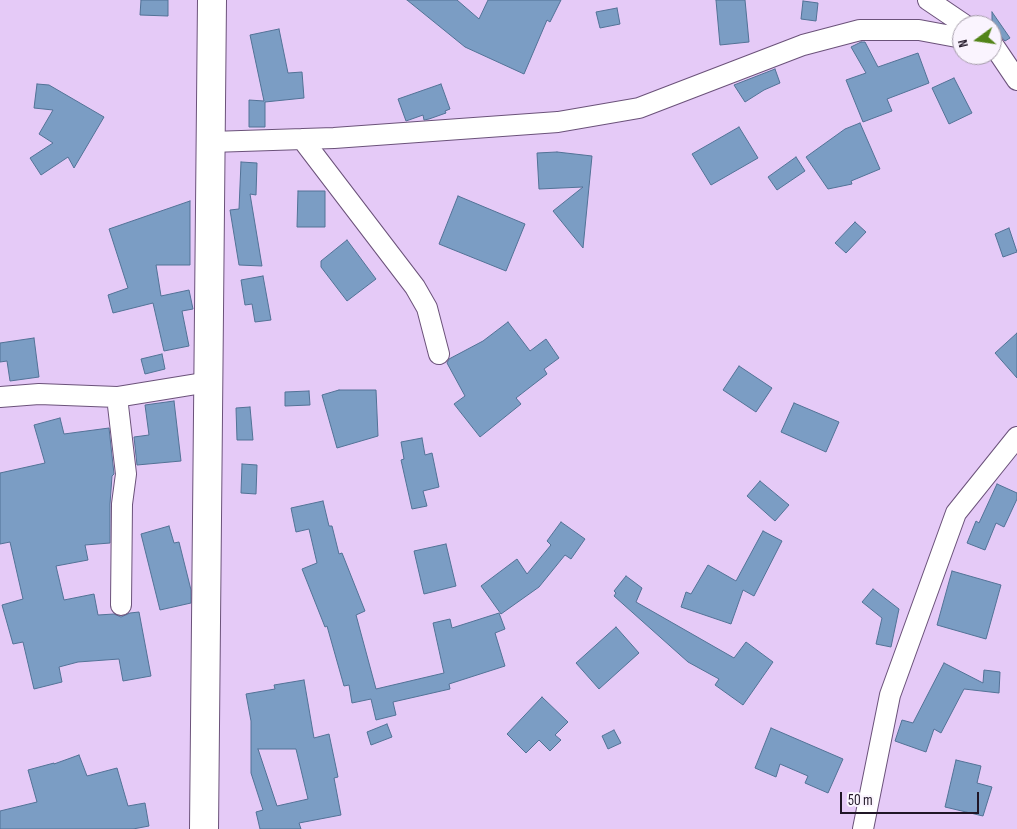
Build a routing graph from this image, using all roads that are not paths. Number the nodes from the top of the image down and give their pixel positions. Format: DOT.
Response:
graph roads {
  1 [pos="212,0"];
  2 [pos="928,0"];
  3 [pos="952,16"];
  4 [pos="952,36"];
  5 [pos="1002,58"];
  6 [pos="1017,80"];
  7 [pos="302,139"];
  8 [pos="211,142"];
  9 [pos="438,354"];
  10 [pos="209,382"];
  11 [pos="0,398"];
  12 [pos="117,398"];
  13 [pos="1017,436"];
  14 [pos="121,605"];
  15 [pos="866,828"];
  16 [pos="204,829"];
  1 -- 8 [label="main road"];
  2 -- 3 [label="street"];
  4 -- 7 [label="street"];
  5 -- 6 [label="street"];
  7 -- 8 [label="street"];
  7 -- 9 [label="street"];
  8 -- 10 [label="main road"];
  10 -- 12 [label="street"];
  10 -- 16 [label="main road"];
  11 -- 12 [label="street"];
  12 -- 14 [label="street"];
  13 -- 15 [label="street"];
}
